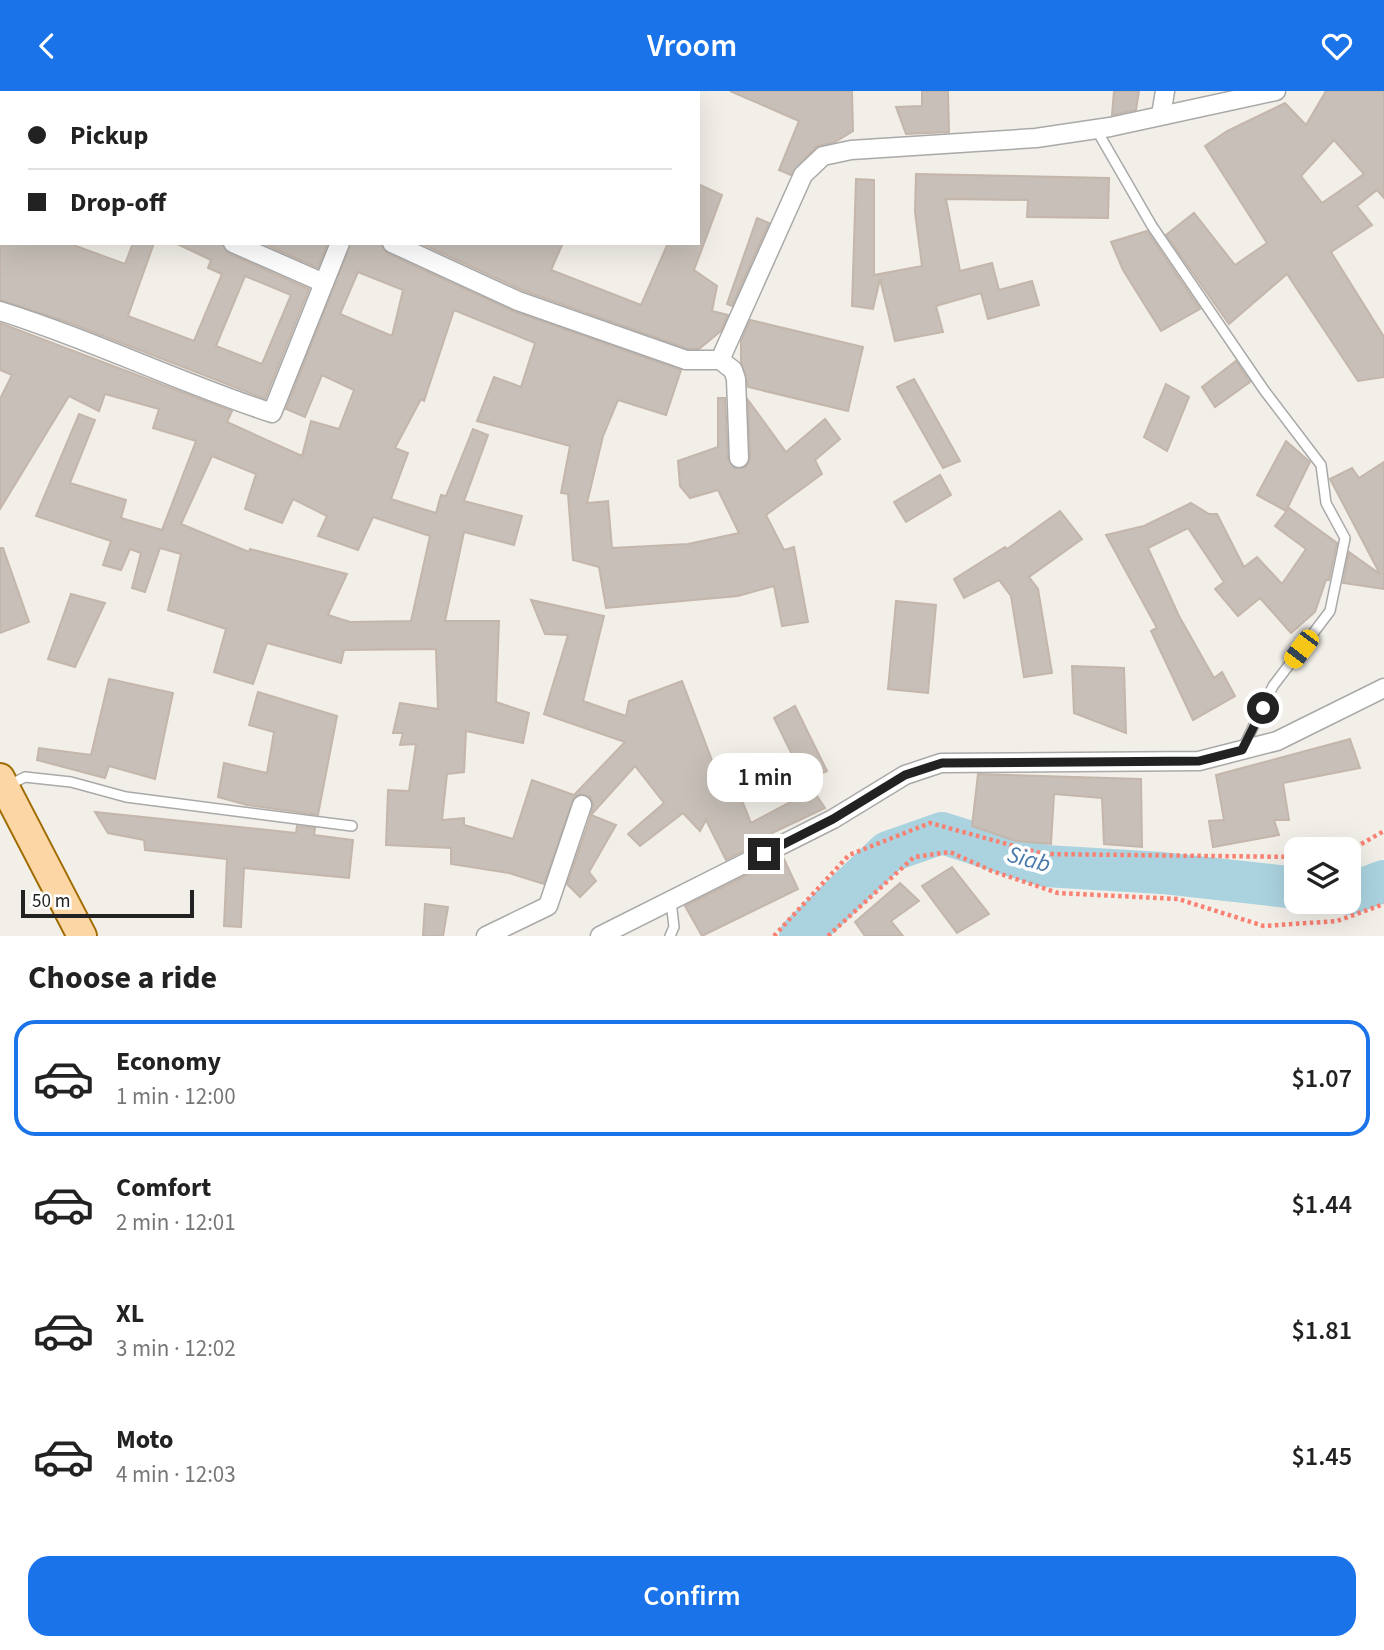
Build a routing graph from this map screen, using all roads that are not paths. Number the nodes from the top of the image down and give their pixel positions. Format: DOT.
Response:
graph roads {
  1 [pos="1165,91"];
  2 [pos="1276,91"];
  3 [pos="1161,115"];
  4 [pos="1096,129"];
  5 [pos="238,245"];
  6 [pos="339,245"];
  7 [pos="396,245"];
  8 [pos="324,283"];
  9 [pos="0,311"];
  10 [pos="720,361"];
  11 [pos="738,458"];
  12 [pos="1384,688"];
  13 [pos="1242,750"];
  14 [pos="3,782"];
  15 [pos="582,805"];
  16 [pos="352,826"];
  17 [pos="671,901"];
  18 [pos="82,936"];
  19 [pos="486,936"];
  20 [pos="600,936"];
  21 [pos="670,936"];
  1 -- 3 [label="street"];
  2 -- 3 [label="street"];
  3 -- 4 [label="street"];
  4 -- 10 [label="street"];
  4 -- 13 [label="lane"];
  5 -- 8 [label="street"];
  6 -- 8 [label="street"];
  7 -- 10 [label="street"];
  8 -- 9 [label="street"];
  10 -- 11 [label="street"];
  12 -- 13 [label="street"];
  13 -- 17 [label="street"];
  14 -- 16 [label="lane"];
  14 -- 18 [label="main road"];
  15 -- 19 [label="street"];
  17 -- 20 [label="street"];
  17 -- 21 [label="lane"];
}
